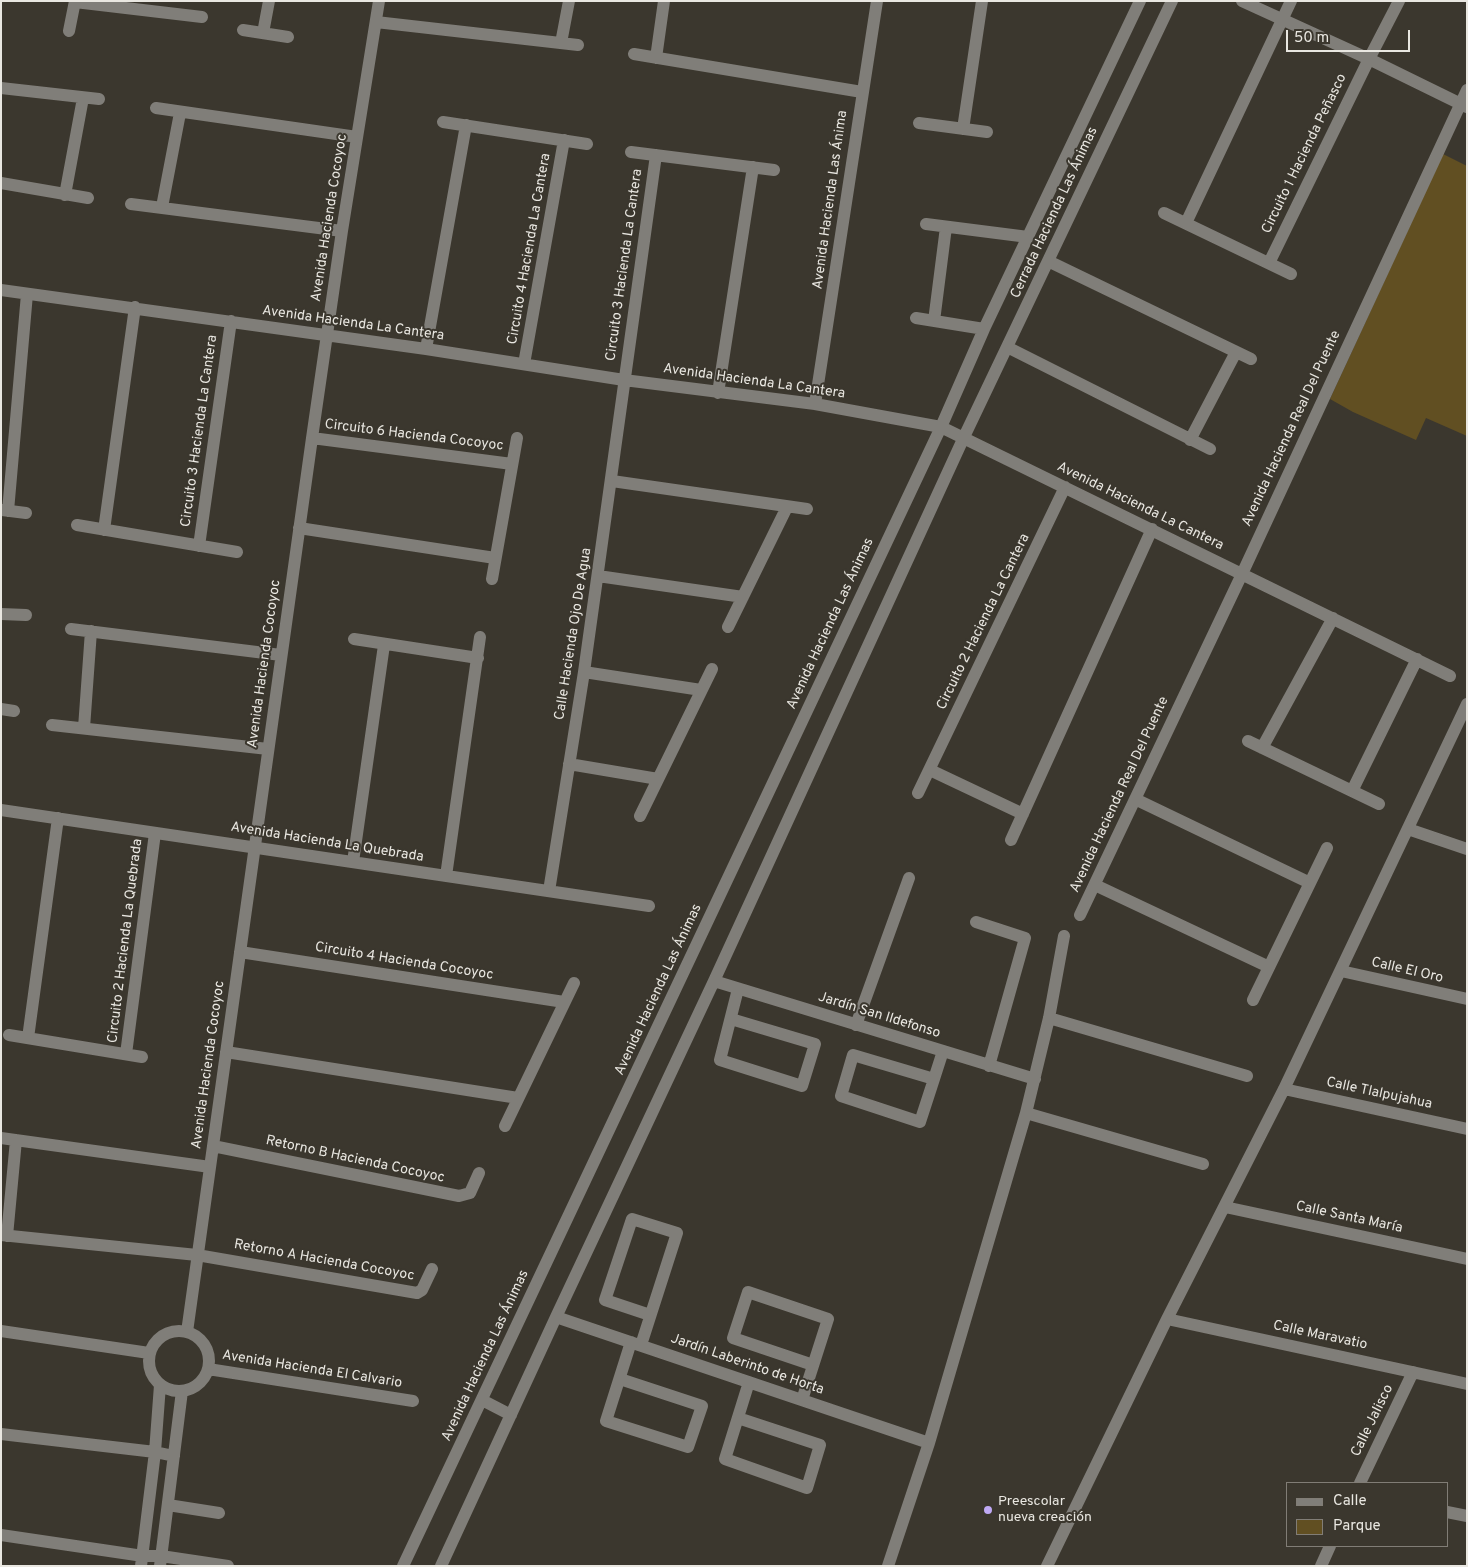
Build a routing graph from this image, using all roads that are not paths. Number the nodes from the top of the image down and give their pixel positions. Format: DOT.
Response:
graph roads {
  1 [pos="269,1"];
  2 [pos="379,1"];
  3 [pos="570,1"];
  4 [pos="664,1"];
  5 [pos="877,1"];
  6 [pos="982,1"];
  7 [pos="1140,1"];
  8 [pos="1172,1"];
  9 [pos="1242,1"];
  10 [pos="1291,1"];
  11 [pos="1399,1"];
  12 [pos="75,2"];
  13 [pos="175,7"];
  14 [pos="202,17"];
  15 [pos="1282,20"];
  16 [pos="376,22"];
  17 [pos="244,30"];
  18 [pos="70,31"];
  19 [pos="264,33"];
  20 [pos="288,36"];
  21 [pos="561,43"];
  22 [pos="578,45"];
  23 [pos="634,54"];
  24 [pos="656,58"];
  25 [pos="1368,59"];
  26 [pos="1,88"];
  27 [pos="1467,90"];
  28 [pos="862,92"];
  29 [pos="83,98"];
  30 [pos="99,99"];
  31 [pos="1463,106"];
  32 [pos="156,108"];
  33 [pos="180,113"];
  34 [pos="443,122"];
  35 [pos="919,123"];
  36 [pos="466,125"];
  37 [pos="963,129"];
  38 [pos="986,132"];
  39 [pos="357,137"];
  40 [pos="564,140"];
  41 [pos="587,144"];
  42 [pos="631,152"];
  43 [pos="656,155"];
  44 [pos="753,167"];
  45 [pos="774,170"];
  46 [pos="1,183"];
  47 [pos="65,195"];
  48 [pos="88,198"];
  49 [pos="131,204"];
  50 [pos="162,207"];
  51 [pos="1164,213"];
  52 [pos="1186,223"];
  53 [pos="926,224"];
  54 [pos="946,227"];
  55 [pos="342,231"];
  56 [pos="1028,237"];
  57 [pos="1048,261"];
  58 [pos="1269,263"];
  59 [pos="1291,274"];
  60 [pos="1,290"];
  61 [pos="27,294"];
  62 [pos="135,308"];
  63 [pos="916,318"];
  64 [pos="231,321"];
  65 [pos="934,321"];
  66 [pos="984,329"];
  67 [pos="328,335"];
  68 [pos="1007,347"];
  69 [pos="426,349"];
  70 [pos="1236,352"];
  71 [pos="1251,359"];
  72 [pos="524,364"];
  73 [pos="624,380"];
  74 [pos="718,393"];
  75 [pos="815,404"];
  76 [pos="941,427"];
  77 [pos="964,437"];
  78 [pos="312,438"];
  79 [pos="517,438"];
  80 [pos="1190,440"];
  81 [pos="1210,449"];
  82 [pos="512,464"];
  83 [pos="612,481"];
  84 [pos="1065,487"];
  85 [pos="787,507"];
  86 [pos="807,509"];
  87 [pos="4,510"];
  88 [pos="26,513"];
  89 [pos="77,526"];
  90 [pos="299,528"];
  91 [pos="1152,529"];
  92 [pos="104,530"];
  93 [pos="199,546"];
  94 [pos="237,552"];
  95 [pos="496,558"];
  96 [pos="1242,574"];
  97 [pos="598,576"];
  98 [pos="492,579"];
  99 [pos="743,597"];
  100 [pos="1,614"];
  101 [pos="26,616"];
  102 [pos="1333,618"];
  103 [pos="728,628"];
  104 [pos="71,629"];
  105 [pos="91,631"];
  106 [pos="480,637"];
  107 [pos="354,640"];
  108 [pos="384,645"];
  109 [pos="282,655"];
  110 [pos="478,658"];
  111 [pos="1417,659"];
  112 [pos="712,669"];
  113 [pos="584,672"];
  114 [pos="1450,676"];
  115 [pos="701,690"];
  116 [pos="1467,704"];
  117 [pos="1463,721"];
  118 [pos="52,725"];
  119 [pos="84,728"];
  120 [pos="1248,741"];
  121 [pos="1262,748"];
  122 [pos="268,749"];
  123 [pos="569,764"];
  124 [pos="930,770"];
  125 [pos="658,778"];
  126 [pos="1352,791"];
  127 [pos="918,793"];
  128 [pos="1135,798"];
  129 [pos="1379,804"];
  130 [pos="1,810"];
  131 [pos="1023,814"];
  132 [pos="640,816"];
  133 [pos="58,818"];
  134 [pos="1408,829"];
  135 [pos="155,832"];
  136 [pos="1011,840"];
  137 [pos="254,847"];
  138 [pos="1327,848"];
  139 [pos="1467,849"];
  140 [pos="352,862"];
  141 [pos="446,876"];
  142 [pos="909,878"];
  143 [pos="1310,883"];
  144 [pos="1094,885"];
  145 [pos="549,891"];
  146 [pos="649,906"];
  147 [pos="1080,915"];
  148 [pos="976,922"];
  149 [pos="1064,936"];
  150 [pos="240,952"];
  151 [pos="1269,967"];
  152 [pos="1341,971"];
  153 [pos="714,981"];
  154 [pos="574,983"];
  155 [pos="738,989"];
  156 [pos="1253,1000"];
  157 [pos="1467,1000"];
  158 [pos="564,1002"];
  159 [pos="1049,1018"];
  160 [pos="732,1019"];
  161 [pos="856,1025"];
  162 [pos="9,1035"];
  163 [pos="28,1038"];
  164 [pos="943,1051"];
  165 [pos="226,1052"];
  166 [pos="126,1054"];
  167 [pos="142,1057"];
  168 [pos="989,1066"];
  169 [pos="1247,1076"];
  170 [pos="1035,1078"];
  171 [pos="934,1079"];
  172 [pos="1284,1088"];
  173 [pos="518,1098"];
  174 [pos="1026,1113"];
  175 [pos="505,1126"];
  176 [pos="1467,1129"];
  177 [pos="1,1138"];
  178 [pos="16,1140"];
  179 [pos="213,1146"];
  180 [pos="1203,1164"];
  181 [pos="210,1167"];
  182 [pos="479,1172"];
  183 [pos="1225,1207"];
  184 [pos="4,1235"];
  185 [pos="197,1254"];
  186 [pos="1467,1259"];
  187 [pos="432,1269"];
  188 [pos="650,1314"];
  189 [pos="556,1317"];
  190 [pos="1167,1319"];
  191 [pos="1,1332"];
  192 [pos="186,1332"];
  193 [pos="636,1344"];
  194 [pos="149,1353"];
  195 [pos="813,1365"];
  196 [pos="208,1369"];
  197 [pos="1413,1372"];
  198 [pos="620,1380"];
  199 [pos="748,1382"];
  200 [pos="1467,1384"];
  201 [pos="160,1385"];
  202 [pos="182,1391"];
  203 [pos="482,1400"];
  204 [pos="802,1400"];
  205 [pos="413,1401"];
  206 [pos="511,1415"];
  207 [pos="738,1418"];
  208 [pos="1,1434"];
  209 [pos="929,1443"];
  210 [pos="155,1452"];
  211 [pos="174,1456"];
  212 [pos="1360,1482"];
  213 [pos="168,1505"];
  214 [pos="1448,1512"];
  215 [pos="219,1513"];
  216 [pos="1467,1516"];
  217 [pos="1,1534"];
  218 [pos="1330,1547"];
  219 [pos="142,1561"];
  220 [pos="160,1561"];
  221 [pos="228,1566"];
  222 [pos="403,1566"];
  223 [pos="442,1566"];
  224 [pos="888,1566"];
  225 [pos="1047,1566"];
  226 [pos="1321,1566"];
  1 -- 19 [label="street"];
  2 -- 16 [label="street, Avenida Hacienda Cocoyoc"];
  3 -- 21 [label="street"];
  4 -- 24 [label="street"];
  5 -- 28 [label="street, Avenida Hacienda Las Ánima"];
  6 -- 37 [label="street"];
  7 -- 56 [label="street, Cerrada Hacienda Las Ánimas"];
  8 -- 57 [label="street, Cerrada Hacienda Las Ánimas"];
  9 -- 15 [label="street"];
  10 -- 15 [label="street"];
  11 -- 25 [label="street, Circuito 1 Hacienda Peñasco"];
  12 -- 13 [label="street"];
  12 -- 18 [label="street"];
  13 -- 14 [label="street"];
  15 -- 25 [label="street"];
  15 -- 52 [label="street"];
  16 -- 21 [label="street"];
  16 -- 39 [label="street, Avenida Hacienda Cocoyoc"];
  17 -- 19 [label="street"];
  19 -- 20 [label="street"];
  21 -- 22 [label="street"];
  23 -- 24 [label="street"];
  24 -- 28 [label="street"];
  25 -- 31 [label="street"];
  25 -- 58 [label="street, Circuito 1 Hacienda Peñasco"];
  26 -- 29 [label="street"];
  27 -- 31 [label="street, Avenida Hacienda Real Del Puente"];
  28 -- 75 [label="street, Avenida Hacienda Las Ánima"];
  29 -- 30 [label="street"];
  29 -- 47 [label="street"];
  31 -- 96 [label="street, Avenida Hacienda Real Del Puente"];
  32 -- 33 [label="street"];
  33 -- 39 [label="street"];
  33 -- 50 [label="street"];
  34 -- 36 [label="street, Circuito 4 Hacienda La Cantera"];
  35 -- 37 [label="street"];
  36 -- 40 [label="street, Circuito 4 Hacienda La Cantera"];
  36 -- 69 [label="street"];
  37 -- 38 [label="street"];
  39 -- 55 [label="street, Avenida Hacienda Cocoyoc"];
  40 -- 41 [label="street, Circuito 4 Hacienda La Cantera"];
  40 -- 72 [label="street, Circuito 4 Hacienda La Cantera"];
  42 -- 43 [label="street, Circuito 3 Hacienda La Cantera"];
  43 -- 44 [label="street, Circuito 3 Hacienda La Cantera"];
  43 -- 73 [label="street, Circuito 3 Hacienda La Cantera"];
  44 -- 45 [label="street, Circuito 3 Hacienda La Cantera"];
  44 -- 74 [label="street"];
  46 -- 47 [label="street"];
  47 -- 48 [label="street"];
  49 -- 50 [label="street"];
  50 -- 55 [label="street"];
  51 -- 52 [label="street"];
  52 -- 58 [label="street"];
  53 -- 54 [label="street"];
  54 -- 56 [label="street"];
  54 -- 65 [label="street"];
  55 -- 67 [label="street, Avenida Hacienda Cocoyoc"];
  56 -- 66 [label="street, Cerrada Hacienda Las Ánimas"];
  57 -- 68 [label="street, Cerrada Hacienda Las Ánimas"];
  57 -- 70 [label="street"];
  58 -- 59 [label="street"];
  60 -- 61 [label="street, Avenida Hacienda La Cantera"];
  61 -- 62 [label="street, Avenida Hacienda La Cantera"];
  61 -- 87 [label="street"];
  62 -- 64 [label="street, Avenida Hacienda La Cantera"];
  62 -- 92 [label="street"];
  63 -- 65 [label="street"];
  64 -- 67 [label="street, Avenida Hacienda La Cantera"];
  64 -- 93 [label="street, Circuito 3 Hacienda La Cantera"];
  65 -- 66 [label="street"];
  66 -- 76 [label="street, Cerrada Hacienda Las Ánimas"];
  67 -- 69 [label="street, Avenida Hacienda La Cantera"];
  67 -- 78 [label="street, Avenida Hacienda Cocoyoc"];
  68 -- 77 [label="street, Cerrada Hacienda Las Ánimas"];
  68 -- 80 [label="street"];
  69 -- 72 [label="street, Avenida Hacienda La Cantera"];
  70 -- 71 [label="street"];
  70 -- 80 [label="street"];
  72 -- 73 [label="street, Avenida Hacienda La Cantera"];
  73 -- 74 [label="street, Avenida Hacienda La Cantera"];
  73 -- 83 [label="street, Calle Hacienda Ojo De Agua"];
  74 -- 75 [label="street, Avenida Hacienda La Cantera"];
  75 -- 76 [label="street, Avenida Hacienda La Cantera"];
  76 -- 77 [label="street, Avenida Hacienda La Cantera"];
  76 -- 203 [label="street, Avenida Hacienda Las Ánimas"];
  77 -- 84 [label="street, Avenida Hacienda La Cantera"];
  77 -- 153 [label="street"];
  78 -- 82 [label="street, Circuito 6 Hacienda Cocoyoc"];
  78 -- 90 [label="street, Avenida Hacienda Cocoyoc"];
  79 -- 82 [label="street, Circuito 6 Hacienda Cocoyoc"];
  80 -- 81 [label="street"];
  82 -- 95 [label="street, Circuito 6 Hacienda Cocoyoc"];
  83 -- 85 [label="street"];
  83 -- 97 [label="street, Calle Hacienda Ojo De Agua"];
  84 -- 91 [label="street, Avenida Hacienda La Cantera"];
  84 -- 124 [label="street, Circuito 2 Hacienda La Cantera"];
  85 -- 86 [label="street"];
  85 -- 99 [label="street"];
  87 -- 88 [label="street"];
  89 -- 92 [label="street, Circuito 3 Hacienda La Cantera"];
  90 -- 95 [label="street"];
  90 -- 109 [label="street, Avenida Hacienda Cocoyoc"];
  91 -- 96 [label="street, Avenida Hacienda La Cantera"];
  91 -- 131 [label="street"];
  92 -- 93 [label="street, Circuito 3 Hacienda La Cantera"];
  93 -- 94 [label="street, Circuito 3 Hacienda La Cantera"];
  95 -- 98 [label="street, Circuito 6 Hacienda Cocoyoc"];
  96 -- 102 [label="street, Avenida Hacienda La Cantera"];
  96 -- 128 [label="street, Avenida Hacienda Real Del Puente"];
  97 -- 99 [label="street"];
  97 -- 113 [label="street, Calle Hacienda Ojo De Agua"];
  99 -- 103 [label="street"];
  100 -- 101 [label="street"];
  102 -- 111 [label="street, Avenida Hacienda La Cantera"];
  102 -- 121 [label="street"];
  104 -- 105 [label="street"];
  105 -- 109 [label="street"];
  105 -- 119 [label="street"];
  106 -- 110 [label="street"];
  107 -- 108 [label="street"];
  108 -- 110 [label="street"];
  108 -- 140 [label="street"];
  109 -- 122 [label="street, Avenida Hacienda Cocoyoc"];
  110 -- 141 [label="street"];
  111 -- 114 [label="street, Avenida Hacienda La Cantera"];
  111 -- 126 [label="street"];
  112 -- 115 [label="street"];
  113 -- 115 [label="street"];
  113 -- 123 [label="street, Calle Hacienda Ojo De Agua"];
  115 -- 125 [label="street"];
  116 -- 117 [label="street"];
  117 -- 134 [label="street"];
  118 -- 119 [label="street"];
  119 -- 122 [label="street"];
  120 -- 121 [label="street"];
  121 -- 126 [label="street"];
  122 -- 137 [label="street, Avenida Hacienda Cocoyoc"];
  123 -- 125 [label="street"];
  123 -- 145 [label="street, Calle Hacienda Ojo De Agua"];
  124 -- 127 [label="street, Circuito 2 Hacienda La Cantera"];
  124 -- 131 [label="street"];
  125 -- 132 [label="street"];
  126 -- 129 [label="street"];
  128 -- 143 [label="street"];
  128 -- 144 [label="street, Avenida Hacienda Real Del Puente"];
  130 -- 133 [label="street, Avenida Hacienda La Quebrada"];
  131 -- 136 [label="street"];
  133 -- 135 [label="street, Avenida Hacienda La Quebrada"];
  133 -- 163 [label="street"];
  134 -- 139 [label="street"];
  134 -- 152 [label="street"];
  135 -- 137 [label="street, Avenida Hacienda La Quebrada"];
  135 -- 166 [label="street, Circuito 2 Hacienda La Quebrada"];
  137 -- 140 [label="street, Avenida Hacienda La Quebrada"];
  137 -- 150 [label="street, Avenida Hacienda Cocoyoc"];
  138 -- 143 [label="street"];
  140 -- 141 [label="street, Avenida Hacienda La Quebrada"];
  141 -- 145 [label="street, Avenida Hacienda La Quebrada"];
  142 -- 161 [label="street"];
  143 -- 151 [label="street"];
  144 -- 147 [label="street, Avenida Hacienda Real Del Puente"];
  144 -- 151 [label="street"];
  145 -- 146 [label="street, Avenida Hacienda La Quebrada"];
  148 -- 168 [label="street"];
  149 -- 159 [label="street"];
  150 -- 158 [label="street, Circuito 4 Hacienda Cocoyoc"];
  150 -- 165 [label="street, Avenida Hacienda Cocoyoc"];
  151 -- 156 [label="street"];
  152 -- 157 [label="street, Calle El Oro"];
  152 -- 172 [label="street"];
  153 -- 155 [label="street, Jardín San Ildefonso"];
  153 -- 189 [label="street"];
  154 -- 158 [label="street"];
  155 -- 160 [label="street"];
  155 -- 161 [label="street, Jardín San Ildefonso"];
  158 -- 173 [label="street"];
  159 -- 169 [label="street"];
  159 -- 170 [label="street"];
  160 -- 160 [label="street"];
  161 -- 164 [label="street, Jardín San Ildefonso"];
  162 -- 163 [label="street, Circuito 2 Hacienda La Quebrada"];
  163 -- 166 [label="street, Circuito 2 Hacienda La Quebrada"];
  164 -- 168 [label="street, Jardín San Ildefonso"];
  164 -- 171 [label="street"];
  165 -- 173 [label="street"];
  165 -- 179 [label="street, Avenida Hacienda Cocoyoc"];
  166 -- 167 [label="street, Circuito 2 Hacienda La Quebrada"];
  168 -- 170 [label="street, Jardín San Ildefonso"];
  170 -- 174 [label="street"];
  171 -- 171 [label="street"];
  172 -- 176 [label="street, Calle Tlalpujahua"];
  172 -- 183 [label="street"];
  173 -- 175 [label="street"];
  174 -- 180 [label="street"];
  174 -- 209 [label="street"];
  177 -- 178 [label="street"];
  178 -- 181 [label="street"];
  178 -- 184 [label="street"];
  179 -- 181 [label="street, Avenida Hacienda Cocoyoc"];
  179 -- 182 [label="street, Retorno B Hacienda Cocoyoc"];
  181 -- 185 [label="street, Avenida Hacienda Cocoyoc"];
  183 -- 186 [label="street, Calle Santa María"];
  183 -- 190 [label="street"];
  184 -- 185 [label="street"];
  185 -- 187 [label="street, Retorno A Hacienda Cocoyoc"];
  185 -- 192 [label="street, Avenida Hacienda Cocoyoc"];
  188 -- 188 [label="street"];
  188 -- 193 [label="street"];
  189 -- 193 [label="street, Jardín Laberinto de Horta"];
  189 -- 206 [label="street"];
  190 -- 197 [label="street, Calle Maravatio"];
  190 -- 225 [label="street"];
  191 -- 194 [label="street"];
  192 -- 194 [label="street"];
  192 -- 196 [label="street"];
  193 -- 198 [label="street"];
  193 -- 199 [label="street, Jardín Laberinto de Horta"];
  194 -- 201 [label="street"];
  195 -- 195 [label="street"];
  195 -- 204 [label="street"];
  196 -- 202 [label="street"];
  196 -- 205 [label="street, Avenida Hacienda El Calvario"];
  197 -- 200 [label="street, Calle Maravatio"];
  197 -- 212 [label="street, Calle Jalisco"];
  198 -- 198 [label="street"];
  199 -- 204 [label="street, Jardín Laberinto de Horta"];
  199 -- 207 [label="street"];
  201 -- 202 [label="street"];
  201 -- 210 [label="street"];
  202 -- 211 [label="street"];
  203 -- 206 [label="street"];
  203 -- 222 [label="street, Avenida Hacienda Las Ánimas"];
  204 -- 209 [label="street, Jardín Laberinto de Horta"];
  206 -- 223 [label="street"];
  207 -- 207 [label="street"];
  208 -- 210 [label="street"];
  209 -- 224 [label="street"];
  210 -- 211 [label="street"];
  210 -- 219 [label="street"];
  211 -- 213 [label="street"];
  213 -- 215 [label="street"];
  213 -- 220 [label="street"];
  214 -- 216 [label="street"];
  217 -- 219 [label="street"];
  218 -- 226 [label="street"];
  219 -- 220 [label="street"];
  220 -- 221 [label="street"];
}
